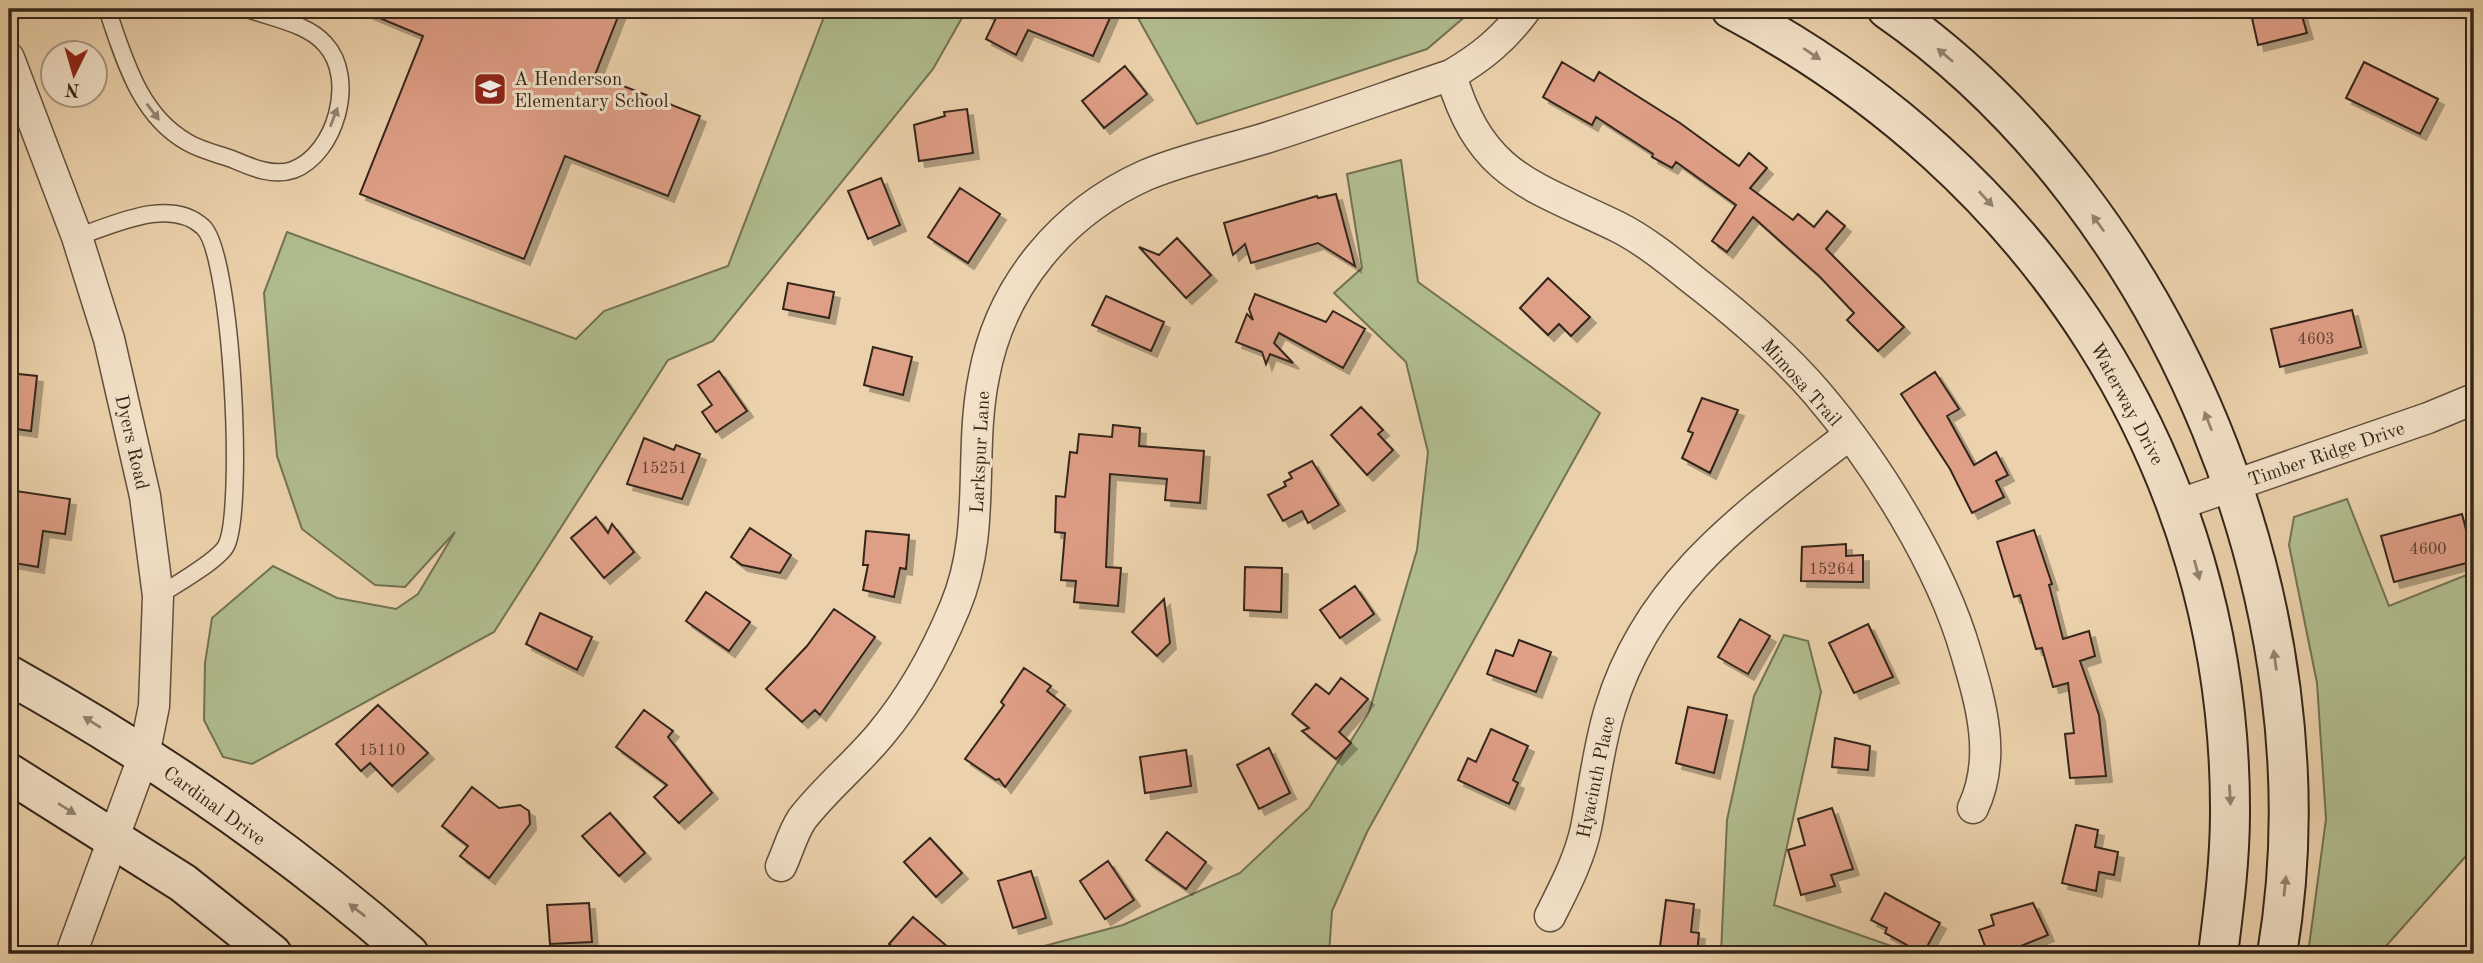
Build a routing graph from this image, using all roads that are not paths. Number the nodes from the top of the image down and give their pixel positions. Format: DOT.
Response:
graph roads {
  1 [pos="107,9"];
  2 [pos="248,9"];
  3 [pos="1526,9"];
  4 [pos="1731,9"];
  5 [pos="1887,9"];
  6 [pos="9,58"];
  7 [pos="1451,75"];
  8 [pos="77,237"];
  9 [pos="2474,399"];
  10 [pos="1849,435"];
  11 [pos="2232,485"];
  12 [pos="2177,505"];
  13 [pos="158,596"];
  14 [pos="9,675"];
  15 [pos="144,755"];
  16 [pos="9,773"];
  17 [pos="1973,808"];
  18 [pos="114,838"];
  19 [pos="781,866"];
  20 [pos="1550,916"];
  21 [pos="71,954"];
  22 [pos="272,954"];
  23 [pos="409,954"];
  24 [pos="2218,954"];
  25 [pos="2277,954"];
  1 -- 2 [label="lane, one-way"];
  3 -- 7 [label="street, Larkspur Lane"];
  4 -- 12 [label="main road, Waterway Drive, one-way"];
  11 -- 5 [label="main road, one-way"];
  6 -- 8 [label="street, Dyers Road"];
  7 -- 10 [label="street, Mimosa Trail"];
  7 -- 19 [label="street, Larkspur Lane"];
  8 -- 13 [label="street, Dyers Road"];
  8 -- 13 [label="lane"];
  9 -- 11 [label="street, Timber Ridge Drive"];
  10 -- 17 [label="street, Mimosa Trail"];
  10 -- 20 [label="street, Hyacinth Place"];
  11 -- 12 [label="street, Timber Ridge Drive"];
  25 -- 11 [label="main road, one-way"];
  12 -- 24 [label="main road, Waterway Drive, one-way"];
  13 -- 15 [label="street, Dyers Road"];
  15 -- 14 [label="main road, Cardinal Drive, one-way"];
  15 -- 18 [label="street, Dyers Road"];
  23 -- 15 [label="main road, Cardinal Drive, one-way"];
  16 -- 18 [label="main road, one-way"];
  18 -- 21 [label="street, Dyers Road"];
  18 -- 22 [label="main road"];
}
